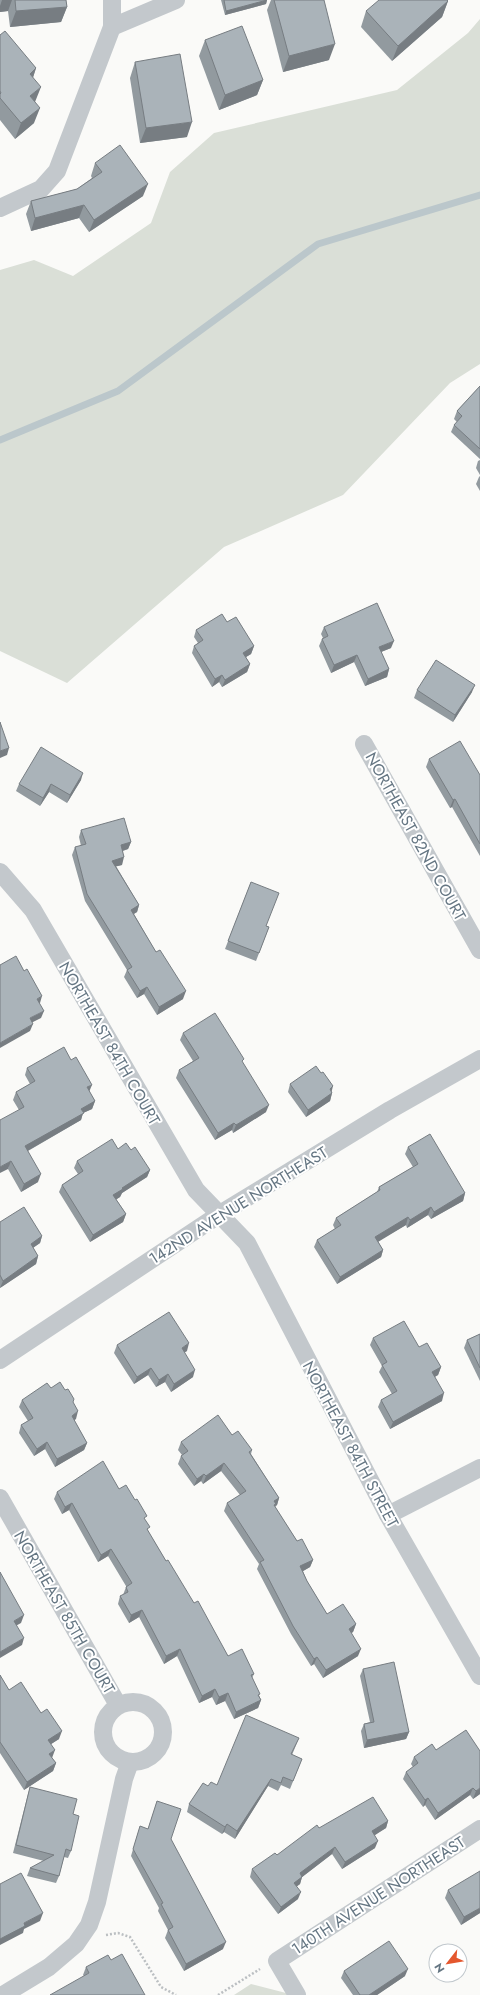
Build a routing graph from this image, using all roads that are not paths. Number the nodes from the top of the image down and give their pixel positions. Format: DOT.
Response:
graph roads {
  1 [pos="112,0"];
  2 [pos="176,0"];
  3 [pos="112,27"];
  4 [pos="0,208"];
  5 [pos="364,744"];
  6 [pos="0,872"];
  7 [pos="480,950"];
  8 [pos="480,1059"];
  9 [pos="220,1214"];
  10 [pos="0,1360"];
  11 [pos="480,1468"];
  12 [pos="0,1498"];
  13 [pos="388,1515"];
  14 [pos="480,1676"];
  15 [pos="118,1705"];
  16 [pos="130,1762"];
  17 [pos="480,1829"];
  18 [pos="3,1995"];
  19 [pos="296,1995"];
  1 -- 3 [label="street"];
  2 -- 3 [label="street"];
  3 -- 4 [label="street"];
  5 -- 7 [label="street, NORTHEAST 82ND COURT"];
  6 -- 9 [label="street, NORTHEAST 84TH COURT"];
  8 -- 9 [label="street, 142ND AVENUE NORTHEAST"];
  9 -- 10 [label="street, 142ND AVENUE NORTHEAST"];
  9 -- 13 [label="street, NORTHEAST 84TH STREET"];
  11 -- 13 [label="street"];
  12 -- 15 [label="street, NORTHEAST 85TH COURT"];
  13 -- 14 [label="street, NORTHEAST 84TH STREET"];
  15 -- 16 [label="street, NORTHEAST 85TH COURT"];
  15 -- 16 [label="street, NORTHEAST 85TH COURT"];
  16 -- 18 [label="street"];
  17 -- 19 [label="street, 140TH AVENUE NORTHEAST"];
}
